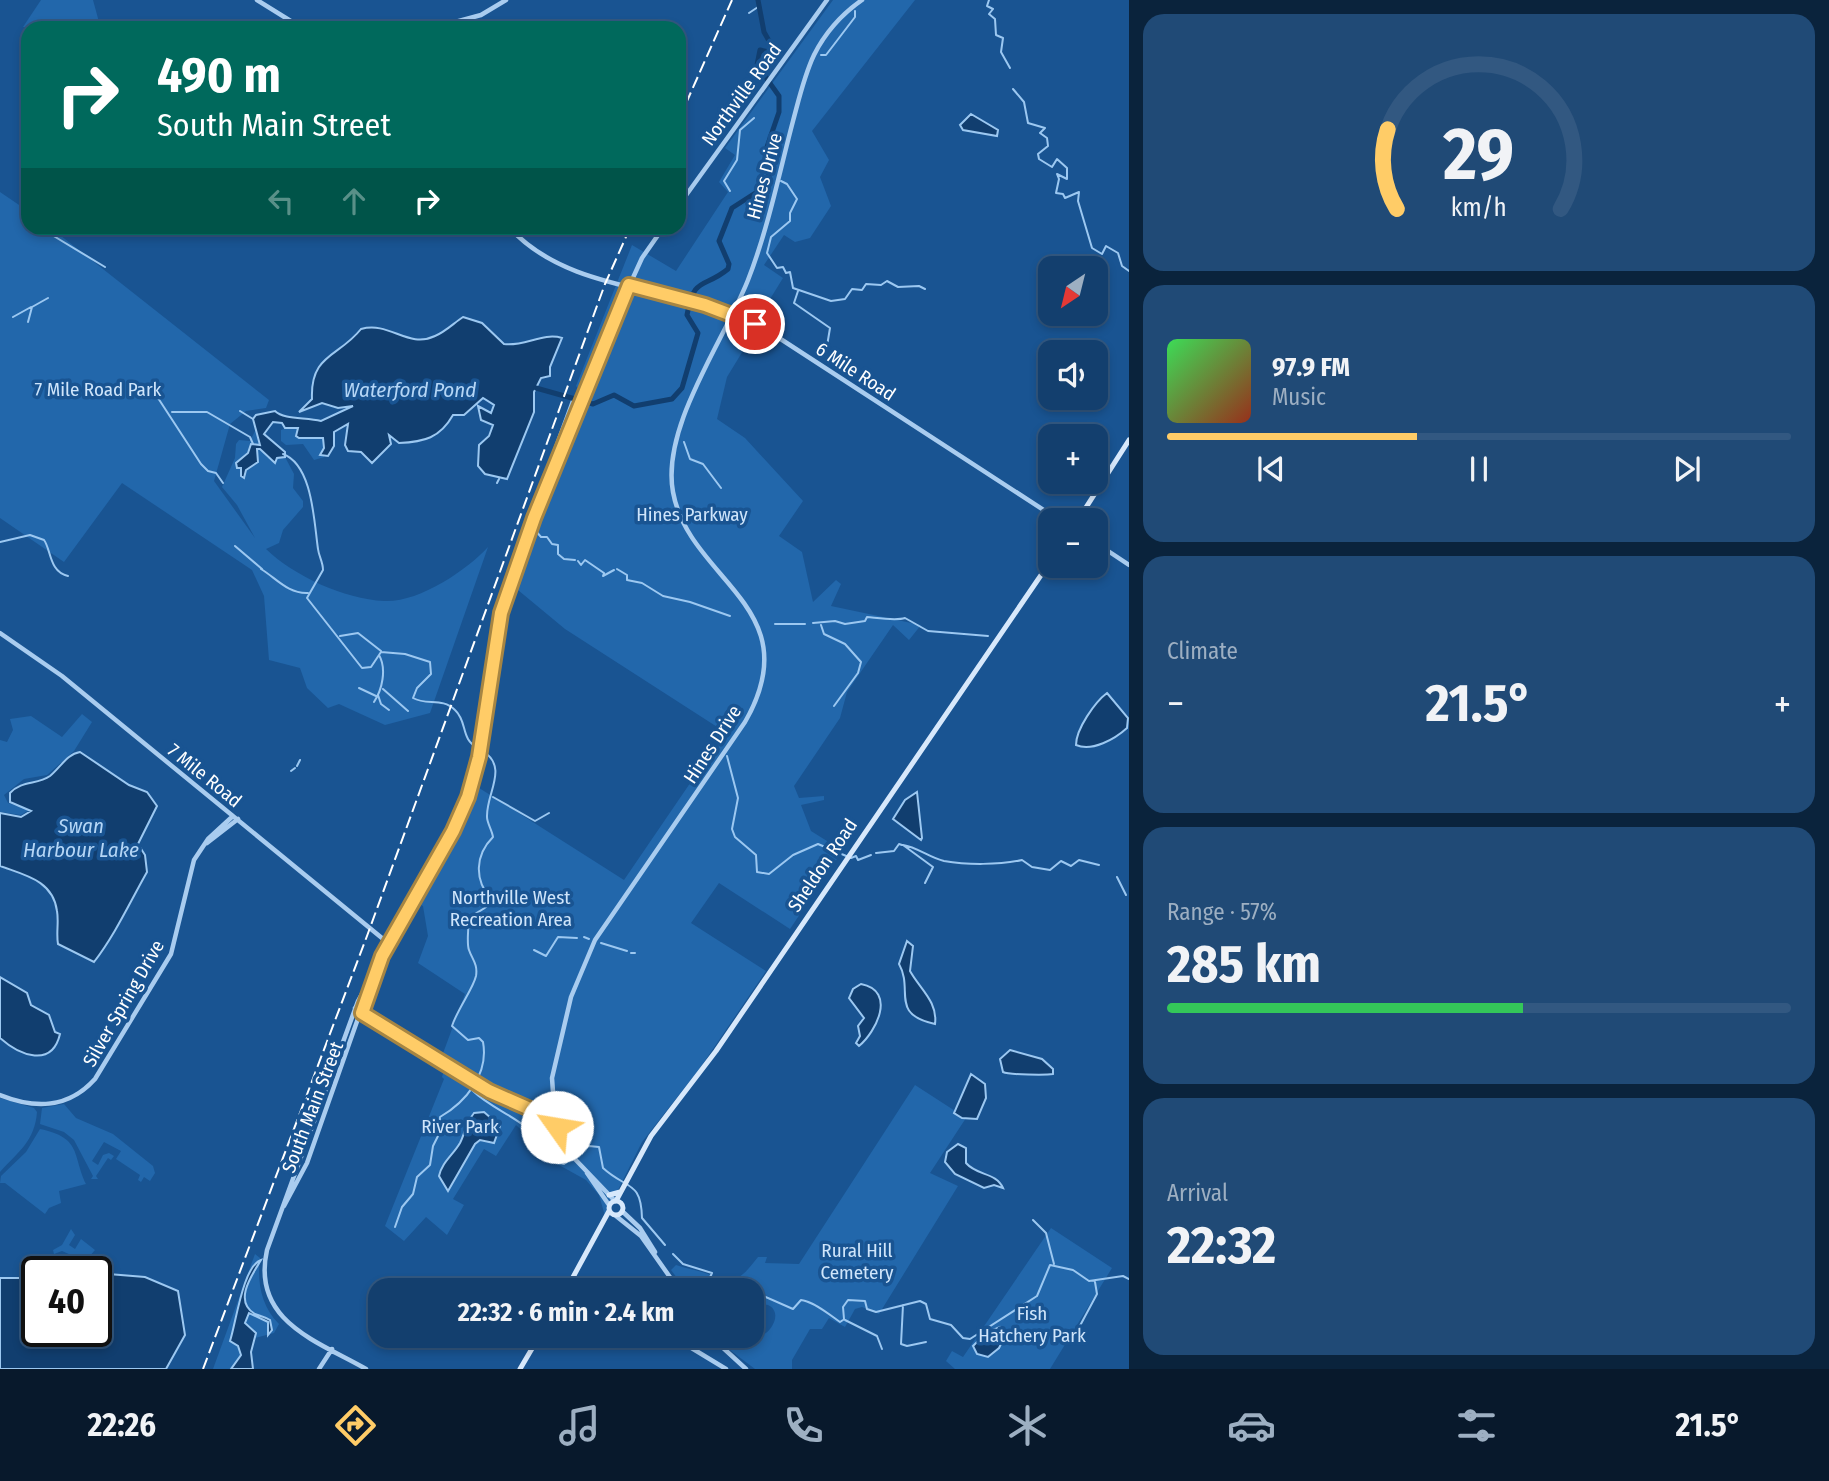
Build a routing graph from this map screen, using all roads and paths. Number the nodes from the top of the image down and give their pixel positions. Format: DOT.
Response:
graph roads {
  1 [pos="257,0"];
  2 [pos="506,0"];
  3 [pos="827,0"];
  4 [pos="862,0"];
  5 [pos="291,21"];
  6 [pos="459,21"];
  7 [pos="686,195"];
  8 [pos="518,235"];
  9 [pos="658,235"];
  10 [pos="629,285"];
  11 [pos="1129,440"];
  12 [pos="1041,508"];
  13 [pos="1086,508"];
  14 [pos="1108,551"];
  15 [pos="1129,565"];
  16 [pos="1039,578"];
  17 [pos="0,634"];
  18 [pos="236,818"];
  19 [pos="388,943"];
  20 [pos="373,975"];
  21 [pos="355,1008"];
  22 [pos="362,1013"];
  23 [pos="489,1091"];
  24 [pos="0,1095"];
  25 [pos="521,1110"];
  26 [pos="555,1120"];
  27 [pos="557,1127"];
  28 [pos="572,1155"];
  29 [pos="587,1172"];
  30 [pos="625,1187"];
  31 [pos="609,1195"];
  32 [pos="284,1206"];
  33 [pos="615,1208"];
  34 [pos="574,1277"];
  35 [pos="672,1278"];
  36 [pos="532,1348"];
  37 [pos="691,1348"];
  38 [pos="723,1348"];
  39 [pos="332,1349"];
  40 [pos="319,1369"];
  41 [pos="366,1369"];
  42 [pos="520,1369"];
  43 [pos="726,1369"];
  44 [pos="746,1369"];
  1 -- 5 [label="street"];
  2 -- 6 [label="street"];
  3 -- 7 [label="street, Northville Road"];
  4 -- 26 [label="street, Hines Drive"];
  8 -- 10 [label="street, 6 Mile Road"];
  9 -- 10 [label="street"];
  10 -- 12 [label="street, 6 Mile Road, bridge"];
  10 -- 19 [label="street"];
  11 -- 13 [label="main road"];
  14 -- 15 [label="street"];
  16 -- 30 [label="main road, Sheldon Road"];
  17 -- 18 [label="street, 7 Mile Road"];
  18 -- 19 [label="street, 7 Mile Road"];
  18 -- 24 [label="street, Silver Spring Drive"];
  19 -- 20 [label="street, South Main Street"];
  20 -- 21 [label="street, South Main Street"];
  20 -- 22 [label="street, South Main Street"];
  21 -- 22 [label="street"];
  21 -- 32 [label="street, South Main Street"];
  22 -- 23 [label="street"];
  22 -- 32 [label="street, South Main Street"];
  23 -- 25 [label="street"];
  23 -- 26 [label="street"];
  25 -- 27 [label="street"];
  25 -- 28 [label="street"];
  26 -- 27 [label="street, Hines Drive"];
  27 -- 28 [label="street, Hines Drive"];
  28 -- 29 [label="street"];
  29 -- 31 [label="street"];
  29 -- 33 [label="street"];
  30 -- 31 [label="main road"];
  30 -- 33 [label="main road, Sheldon Road"];
  31 -- 33 [label="street"];
  32 -- 39 [label="street, South Main Street"];
  33 -- 34 [label="main road, Sheldon Road"];
  33 -- 35 [label="street"];
  36 -- 42 [label="main road"];
  37 -- 43 [label="street"];
  38 -- 44 [label="street"];
  39 -- 40 [label="street"];
  39 -- 41 [label="street"];
}
